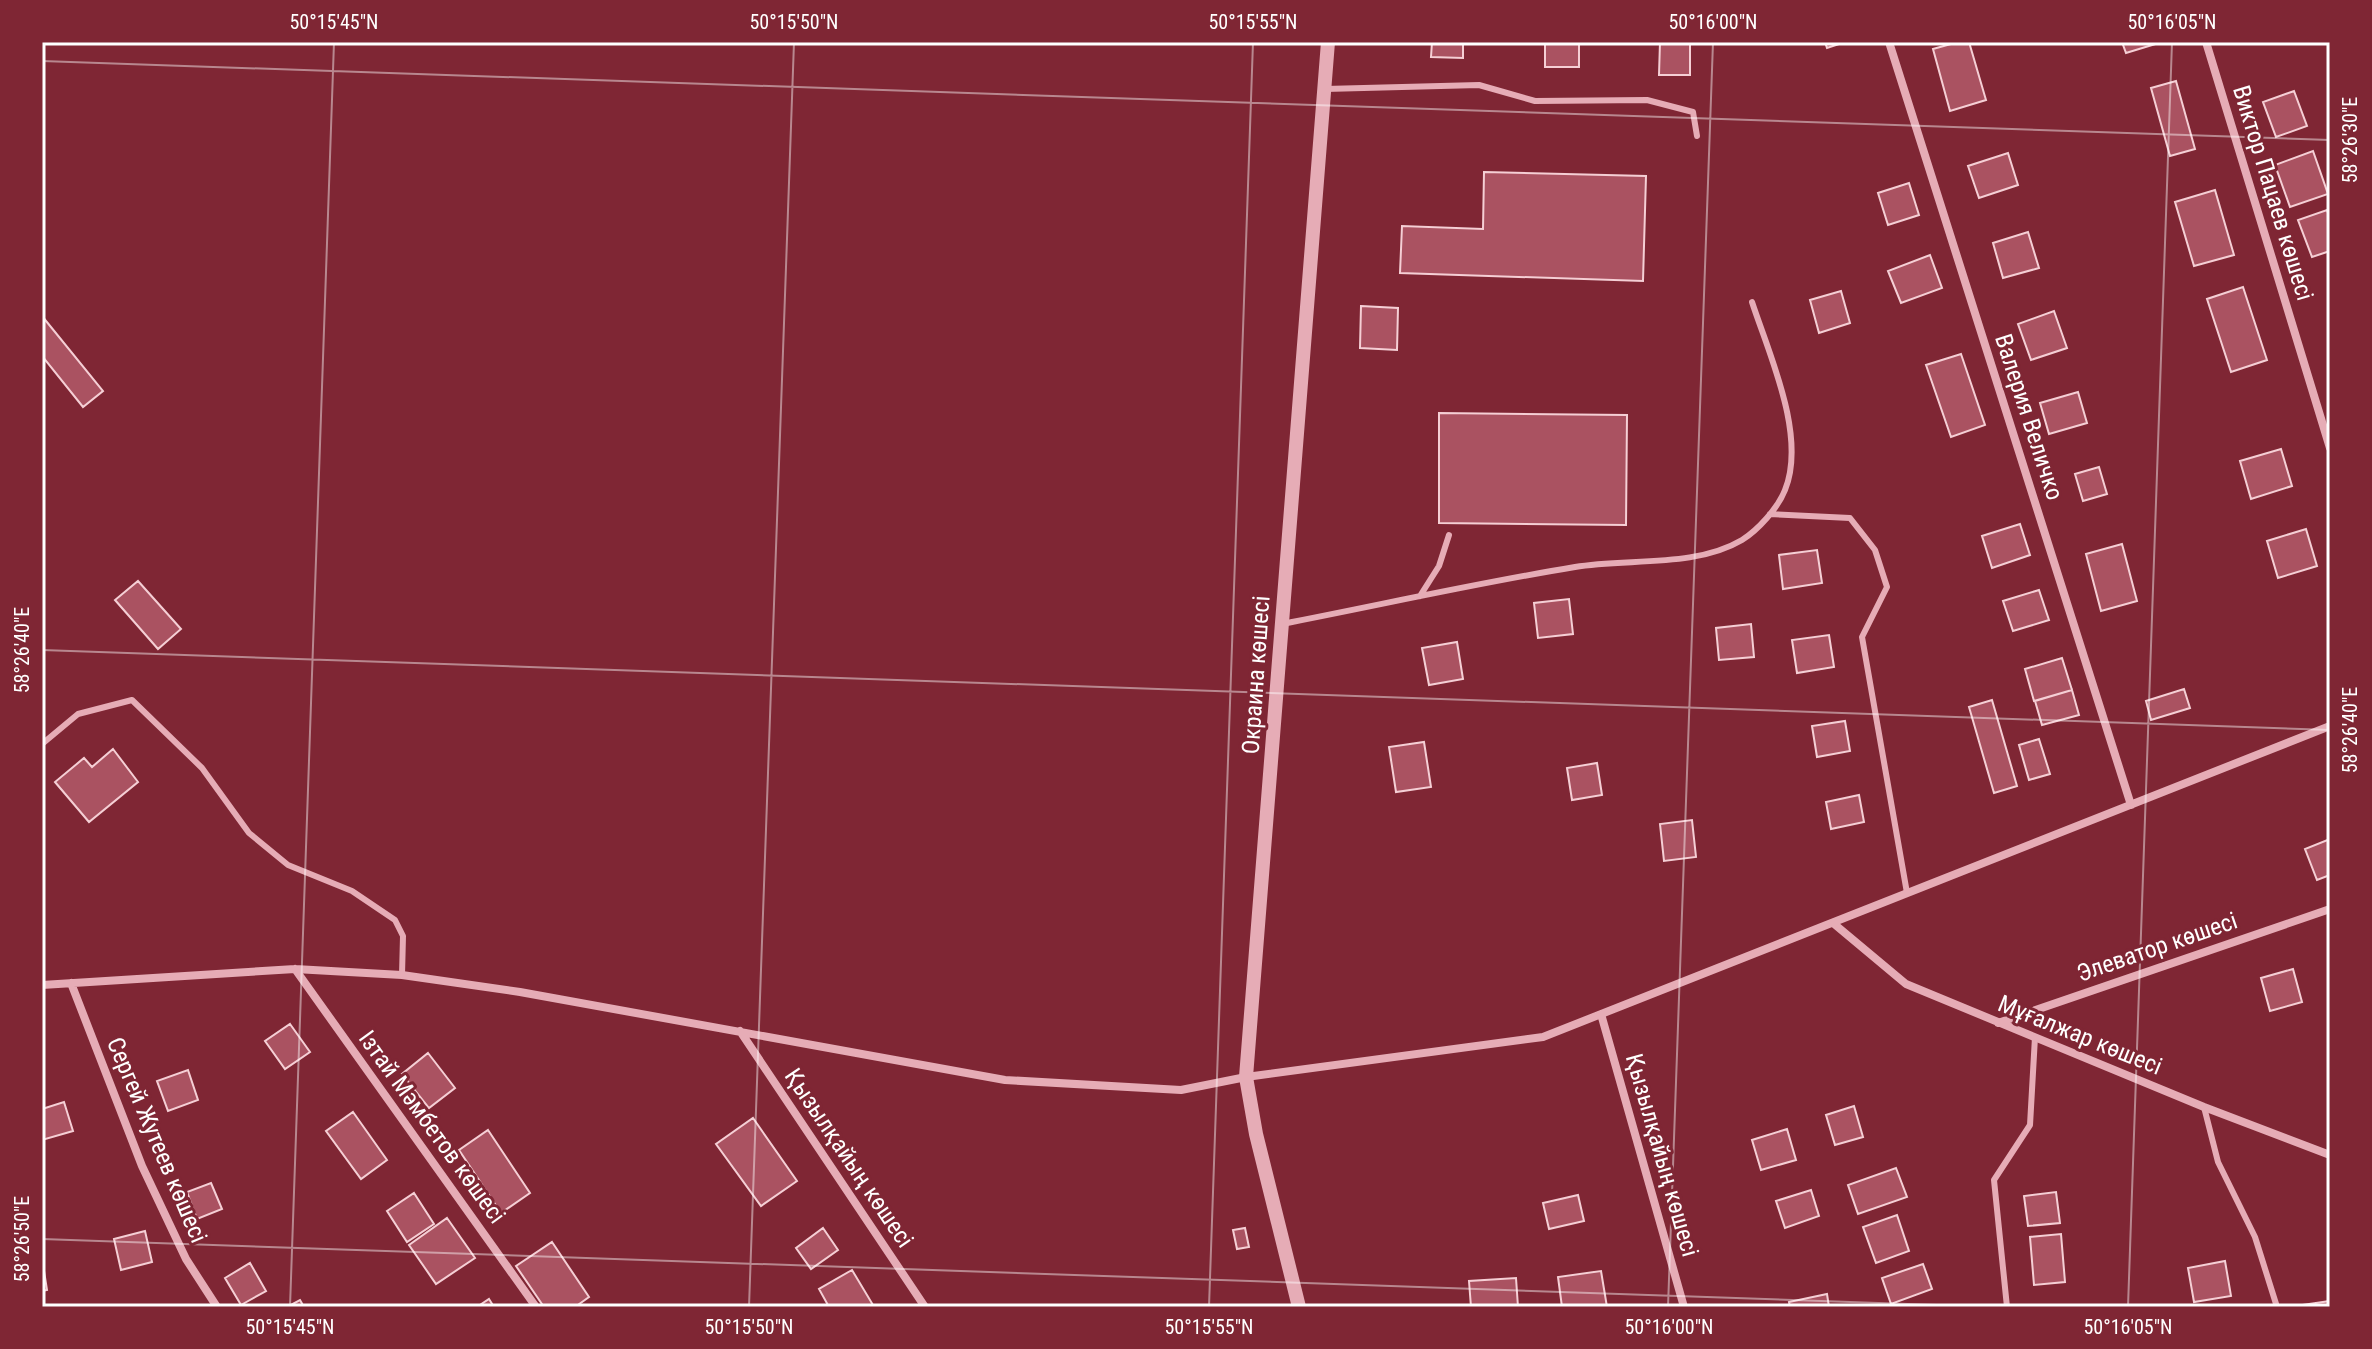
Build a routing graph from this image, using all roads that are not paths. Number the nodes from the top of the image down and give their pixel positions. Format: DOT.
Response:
graph roads {
  1 [pos="1328,42"];
  2 [pos="1889,42"];
  3 [pos="2206,42"];
  4 [pos="1325,89"];
  5 [pos="1697,136"];
  6 [pos="1752,302"];
  7 [pos="2330,448"];
  8 [pos="1770,514"];
  9 [pos="1449,535"];
  10 [pos="1420,596"];
  11 [pos="1282,624"];
  12 [pos="2330,726"];
  13 [pos="42,744"];
  14 [pos="2131,805"];
  15 [pos="1907,893"];
  16 [pos="2330,909"];
  17 [pos="1833,923"];
  18 [pos="295,969"];
  19 [pos="402,975"];
  20 [pos="71,983"];
  21 [pos="42,985"];
  22 [pos="1601,1014"];
  23 [pos="1997,1024"];
  24 [pos="740,1031"];
  25 [pos="2035,1037"];
  26 [pos="1246,1077"];
  27 [pos="2204,1107"];
  28 [pos="2330,1155"];
  29 [pos="217,1307"];
  30 [pos="536,1307"];
  31 [pos="925,1307"];
  32 [pos="1299,1307"];
  33 [pos="1684,1307"];
  34 [pos="2007,1307"];
  35 [pos="2277,1307"];
  1 -- 4 [label="street, Окраина көшесі"];
  2 -- 14 [label="street, Валерия Величко"];
  3 -- 7 [label="street, Виктор Пацаев көшесі"];
  4 -- 5 [label="lane"];
  4 -- 11 [label="street, Окраина көшесі"];
  6 -- 8 [label="lane"];
  8 -- 10 [label="lane"];
  8 -- 15 [label="lane"];
  9 -- 10 [label="lane"];
  10 -- 11 [label="lane"];
  11 -- 26 [label="street, Окраина көшесі"];
  12 -- 14 [label="street"];
  13 -- 19 [label="lane"];
  14 -- 15 [label="street"];
  15 -- 17 [label="street"];
  16 -- 23 [label="street, Элеватор көшесі"];
  17 -- 22 [label="street"];
  17 -- 23 [label="street, Мұғалжар көшесі"];
  18 -- 19 [label="street"];
  18 -- 20 [label="street"];
  18 -- 30 [label="street, Ізтай Мәмбетов көшесі"];
  19 -- 24 [label="street"];
  20 -- 21 [label="street"];
  20 -- 29 [label="street, Сергей Жутеев көшесі"];
  22 -- 26 [label="street"];
  22 -- 33 [label="street, Қызылқайың көшесі"];
  23 -- 25 [label="street, Мұғалжар көшесі"];
  24 -- 26 [label="street"];
  24 -- 31 [label="street, Қызылқайың көшесі"];
  25 -- 27 [label="street, Мұғалжар көшесі"];
  25 -- 34 [label="lane"];
  26 -- 32 [label="street, Окраина көшесі"];
  27 -- 28 [label="street, Мұғалжар көшесі"];
  27 -- 35 [label="lane"];
}
